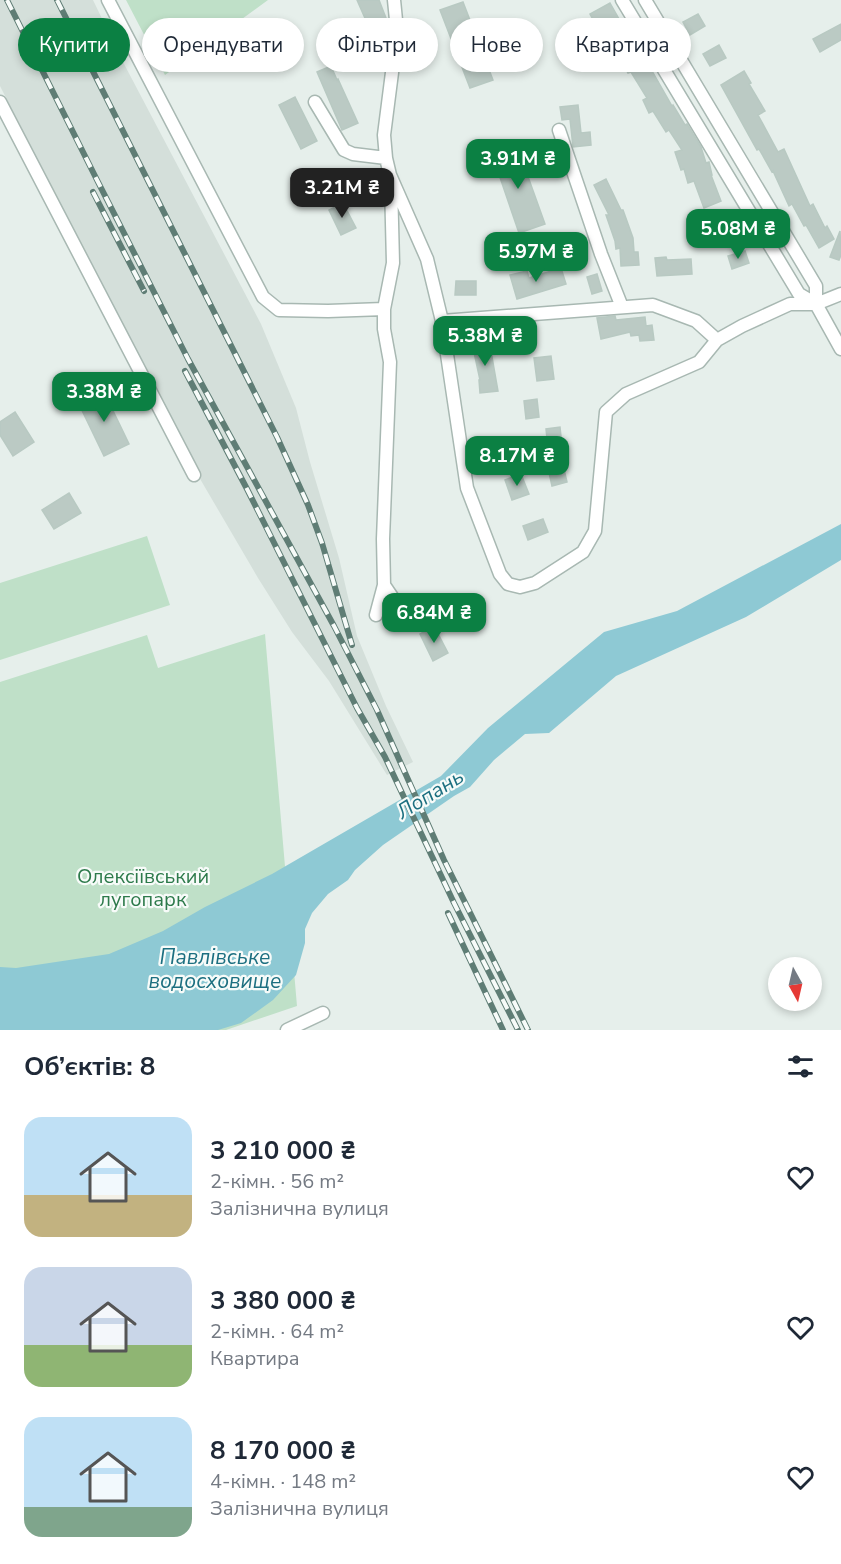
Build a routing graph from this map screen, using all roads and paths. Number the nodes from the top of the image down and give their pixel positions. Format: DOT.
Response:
graph roads {
  1 [pos="108,0"];
  2 [pos="394,0"];
  3 [pos="622,0"];
  4 [pos="645,0"];
  5 [pos="0,102"];
  6 [pos="315,102"];
  7 [pos="560,130"];
  8 [pos="386,158"];
  9 [pos="390,176"];
  10 [pos="841,294"];
  11 [pos="816,304"];
  12 [pos="618,307"];
  13 [pos="384,309"];
  14 [pos="442,321"];
  15 [pos="717,340"];
  16 [pos="841,349"];
  17 [pos="194,475"];
  18 [pos="384,585"];
  19 [pos="376,615"];
  20 [pos="409,622"];
  21 [pos="323,1013"];
  22 [pos="287,1030"];
  1 -- 13 [label="street"];
  2 -- 8 [label="street"];
  3 -- 11 [label="street"];
  4 -- 11 [label="street"];
  5 -- 17 [label="street"];
  6 -- 8 [label="street"];
  7 -- 12 [label="street"];
  8 -- 9 [label="street"];
  9 -- 13 [label="street"];
  9 -- 14 [label="street"];
  10 -- 11 [label="street"];
  11 -- 15 [label="street"];
  11 -- 16 [label="street"];
  12 -- 14 [label="street"];
  12 -- 15 [label="street"];
  13 -- 18 [label="street"];
  14 -- 15 [label="street"];
  18 -- 19 [label="street"];
  18 -- 20 [label="street"];
  21 -- 22 [label="street"];
}
